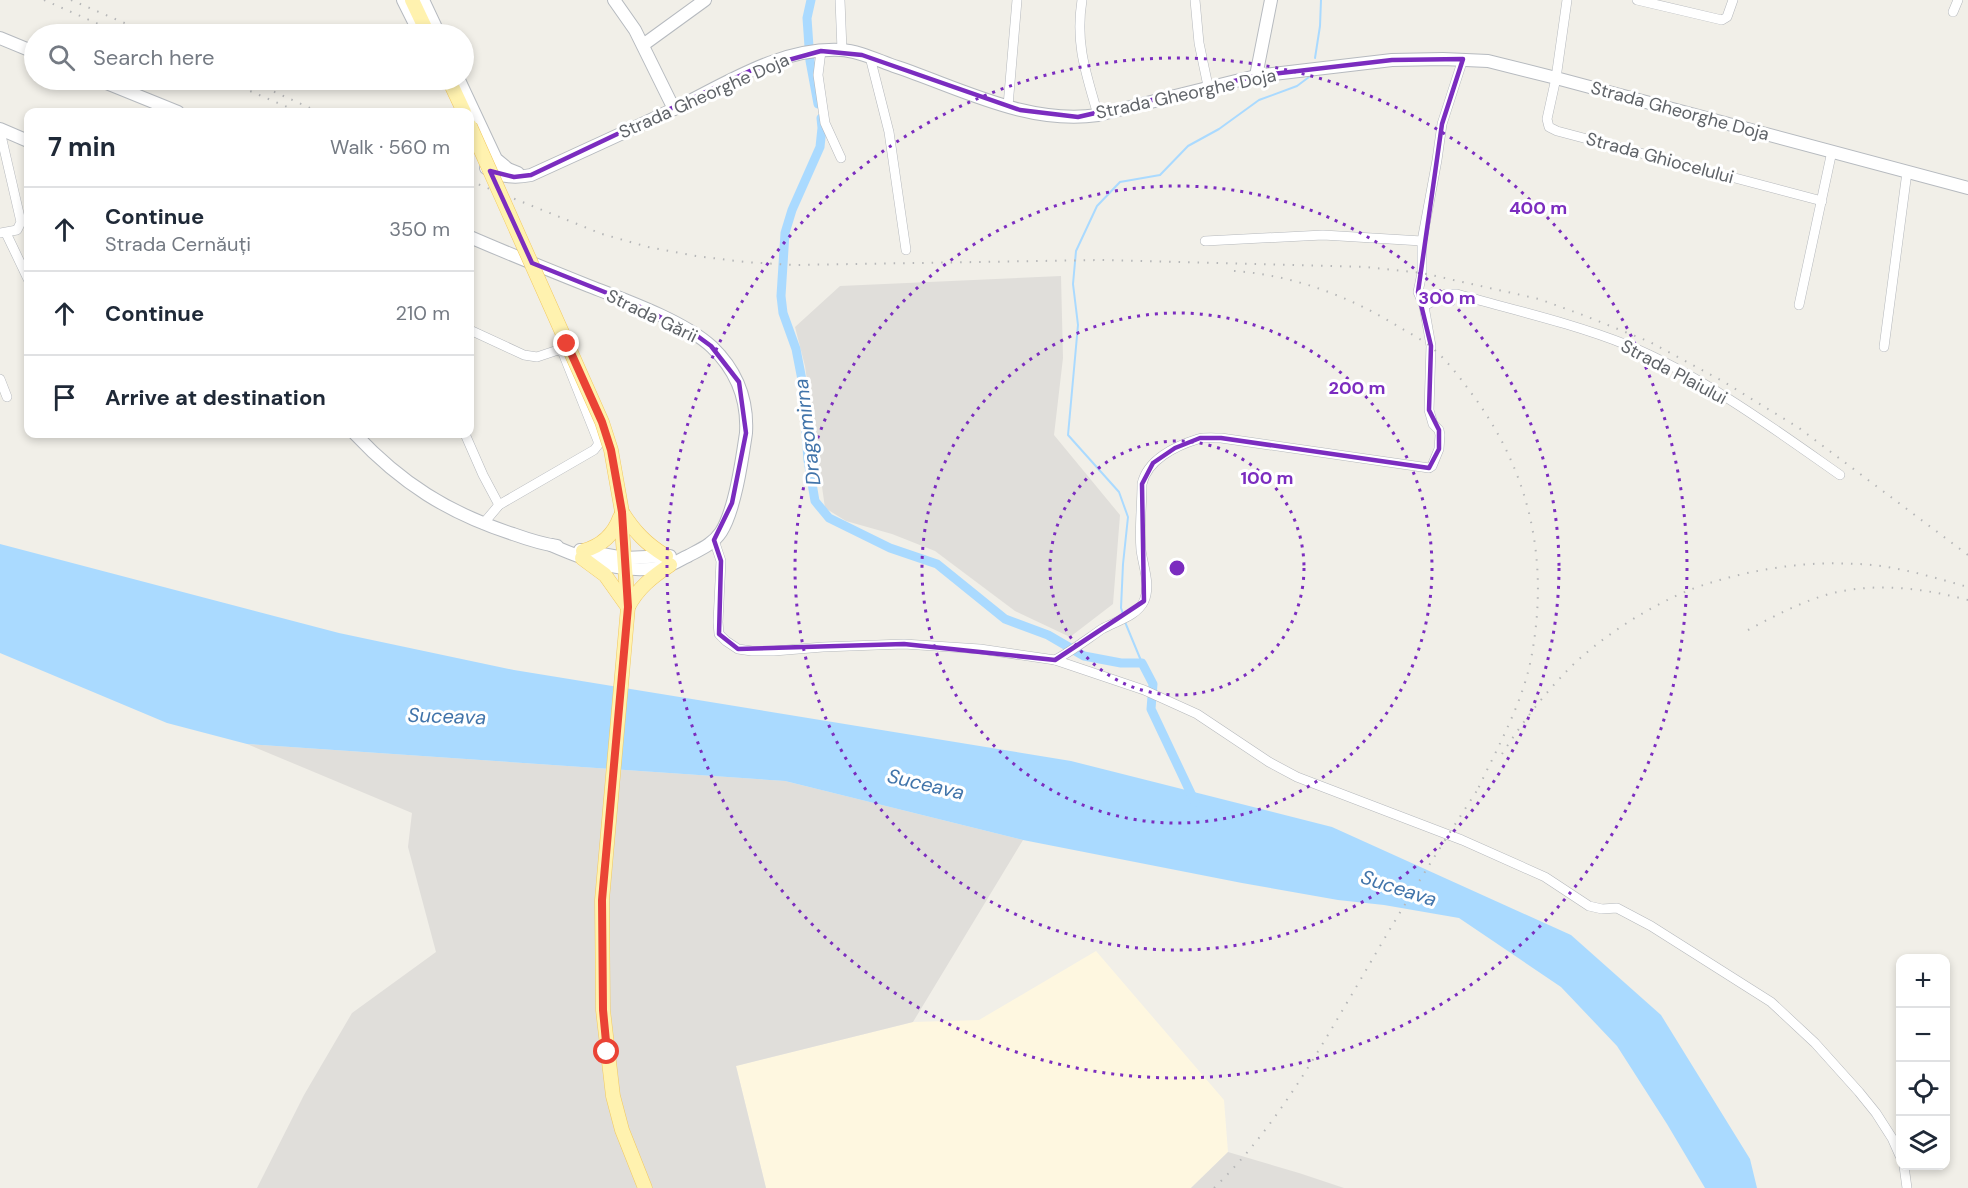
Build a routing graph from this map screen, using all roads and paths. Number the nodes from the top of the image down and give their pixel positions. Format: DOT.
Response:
graph roads {
  1 [pos="404,0"];
  2 [pos="412,0"];
  3 [pos="423,0"];
  4 [pos="614,0"];
  5 [pos="705,0"];
  6 [pos="840,0"];
  7 [pos="1017,0"];
  8 [pos="1082,0"];
  9 [pos="1195,0"];
  10 [pos="1271,0"];
  11 [pos="1567,0"];
  12 [pos="1636,0"];
  13 [pos="1733,0"];
  14 [pos="1959,0"];
  15 [pos="1953,12"];
  16 [pos="415,24"];
  17 [pos="423,24"];
  18 [pos="434,24"];
  19 [pos="0,38"];
  20 [pos="643,45"];
  21 [pos="24,48"];
  22 [pos="842,50"];
  23 [pos="819,51"];
  24 [pos="870,57"];
  25 [pos="1463,59"];
  26 [pos="1256,76"];
  27 [pos="1556,78"];
  28 [pos="1208,86"];
  29 [pos="124,90"];
  30 [pos="446,90"];
  31 [pos="453,90"];
  32 [pos="464,90"];
  33 [pos="1008,106"];
  34 [pos="168,108"];
  35 [pos="455,108"];
  36 [pos="462,108"];
  37 [pos="472,108"];
  38 [pos="674,109"];
  39 [pos="474,112"];
  40 [pos="1098,114"];
  41 [pos="0,130"];
  42 [pos="474,135"];
  43 [pos="24,139"];
  44 [pos="474,147"];
  45 [pos="1832,151"];
  46 [pos="841,158"];
  47 [pos="1907,172"];
  48 [pos="531,175"];
  49 [pos="1968,188"];
  50 [pos="1822,201"];
  51 [pos="3,233"];
  52 [pos="474,239"];
  53 [pos="1205,241"];
  54 [pos="1422,241"];
  55 [pos="906,250"];
  56 [pos="24,272"];
  57 [pos="1799,305"];
  58 [pos="1424,306"];
  59 [pos="474,332"];
  60 [pos="1884,347"];
  61 [pos="0,379"];
  62 [pos="7,397"];
  63 [pos="359,438"];
  64 [pos="467,438"];
  65 [pos="1840,476"];
  66 [pos="499,505"];
  67 [pos="622,512"];
  68 [pos="483,524"];
  69 [pos="714,540"];
  70 [pos="583,554"];
  71 [pos="668,560"];
  72 [pos="624,563"];
  73 [pos="628,607"];
  74 [pos="1055,660"];
  75 [pos="1896,1149"];
  76 [pos="1905,1170"];
  77 [pos="642,1184"];
  78 [pos="1907,1188"];
  1 -- 16 [label="main road"];
  2 -- 17 [label="main road"];
  3 -- 18 [label="main road"];
  4 -- 20 [label="main road"];
  5 -- 20 [label="main road"];
  6 -- 22 [label="street"];
  7 -- 33 [label="street"];
  8 -- 40 [label="street"];
  9 -- 28 [label="street"];
  10 -- 26 [label="main road"];
  11 -- 27 [label="street, Strada Ghiocelului"];
  12 -- 13 [label="street"];
  14 -- 15 [label="street"];
  19 -- 21 [label="main road"];
  20 -- 38 [label="main road"];
  22 -- 23 [label="main road, Strada Gheorghe Doja"];
  22 -- 24 [label="main road, Strada Gheorghe Doja"];
  23 -- 38 [label="main road, Strada Gheorghe Doja"];
  23 -- 46 [label="street"];
  24 -- 33 [label="main road, Strada Gheorghe Doja"];
  24 -- 55 [label="street"];
  25 -- 26 [label="main road, Strada Gheorghe Doja"];
  25 -- 27 [label="main road, Strada Gheorghe Doja"];
  25 -- 54 [label="street"];
  26 -- 28 [label="main road, Strada Gheorghe Doja"];
  27 -- 45 [label="main road, Strada Gheorghe Doja"];
  27 -- 50 [label="street, Strada Ghiocelului"];
  28 -- 40 [label="main road, Strada Gheorghe Doja"];
  29 -- 34 [label="main road"];
  30 -- 35 [label="main road"];
  31 -- 36 [label="main road"];
  32 -- 37 [label="main road"];
  33 -- 40 [label="main road, Strada Gheorghe Doja"];
  38 -- 48 [label="main road, Strada Gheorghe Doja"];
  39 -- 48 [label="main road"];
  41 -- 43 [label="main road"];
  41 -- 51 [label="street"];
  42 -- 67 [label="main road, bridge"];
  44 -- 48 [label="main road"];
  45 -- 47 [label="main road, Strada Gheorghe Doja"];
  45 -- 50 [label="street"];
  47 -- 49 [label="main road, Strada Gheorghe Doja"];
  47 -- 60 [label="street"];
  50 -- 57 [label="street"];
  51 -- 56 [label="street"];
  52 -- 69 [label="main road, Strada Gării"];
  53 -- 54 [label="street"];
  54 -- 58 [label="street"];
  58 -- 65 [label="street, Strada Plaiului"];
  58 -- 74 [label="street"];
  59 -- 66 [label="street"];
  61 -- 62 [label="street"];
  63 -- 68 [label="main road, Strada Gării"];
  64 -- 66 [label="street"];
  66 -- 68 [label="street"];
  67 -- 70 [label="main road"];
  67 -- 71 [label="main road"];
  67 -- 72 [label="main road"];
  68 -- 70 [label="main road, Strada Gării"];
  69 -- 71 [label="main road, Strada Gării"];
  69 -- 74 [label="street"];
  70 -- 72 [label="main road, Strada Gării"];
  70 -- 73 [label="main road"];
  71 -- 72 [label="main road, Strada Gării"];
  71 -- 73 [label="main road"];
  72 -- 73 [label="main road"];
  73 -- 77 [label="main road"];
  74 -- 75 [label="street"];
  76 -- 78 [label="street"];
}
